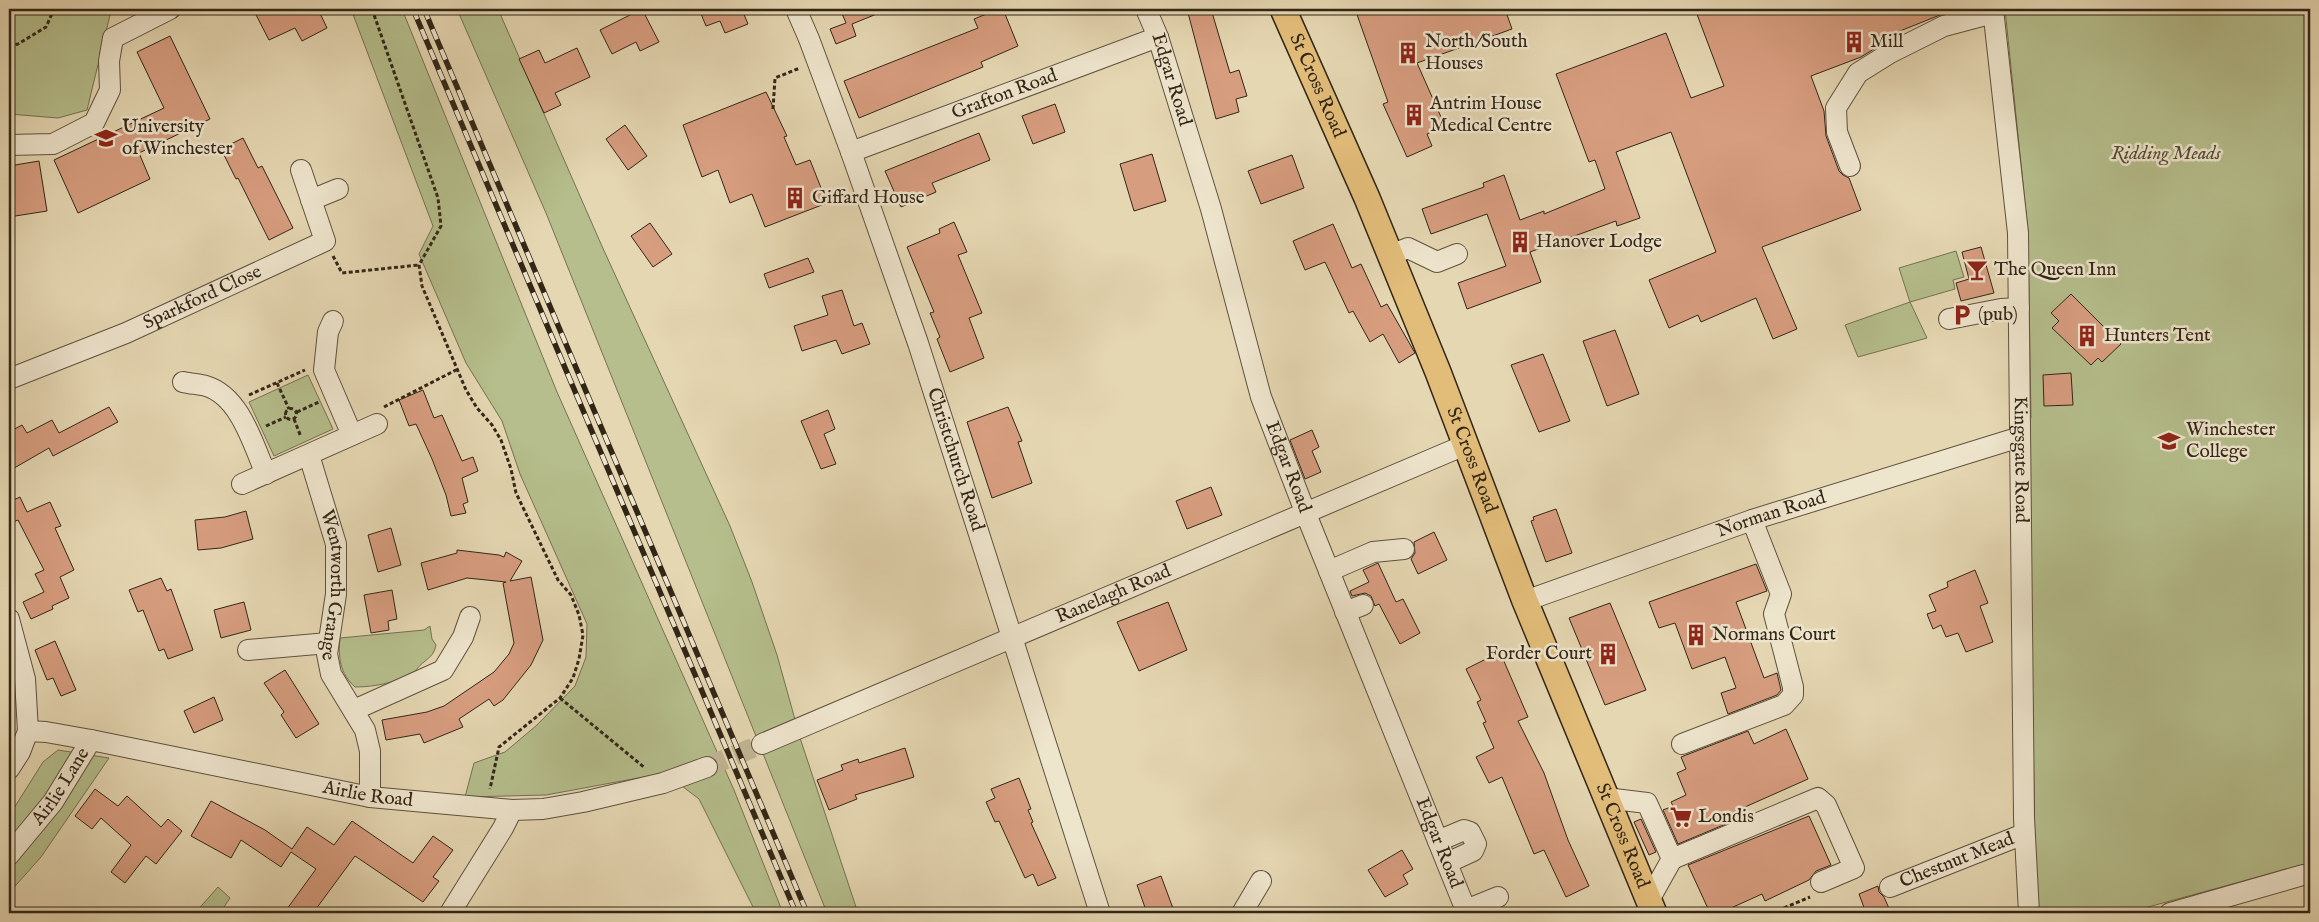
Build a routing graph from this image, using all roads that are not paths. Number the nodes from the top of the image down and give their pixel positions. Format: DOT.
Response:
graph roads {
  1 [pos="170,9"];
  2 [pos="796,9"];
  3 [pos="1146,9"];
  4 [pos="1283,9"];
  5 [pos="1993,11"];
  6 [pos="1158,37"];
  7 [pos="9,145"];
  8 [pos="851,152"];
  9 [pos="1850,166"];
  10 [pos="301,170"];
  11 [pos="338,189"];
  12 [pos="311,200"];
  13 [pos="1457,254"];
  14 [pos="1390,255"];
  15 [pos="2019,308"];
  16 [pos="1949,319"];
  17 [pos="333,320"];
  18 [pos="9,379"];
  19 [pos="183,382"];
  20 [pos="377,424"];
  21 [pos="352,436"];
  22 [pos="2020,437"];
  23 [pos="1465,445"];
  24 [pos="309,455"];
  25 [pos="266,474"];
  26 [pos="242,484"];
  27 [pos="1306,514"];
  28 [pos="1752,520"];
  29 [pos="1404,549"];
  30 [pos="1329,571"];
  31 [pos="1525,601"];
  32 [pos="470,617"];
  33 [pos="9,619"];
  34 [pos="1013,636"];
  35 [pos="328,643"];
  36 [pos="248,650"];
  37 [pos="354,710"];
  38 [pos="28,731"];
  39 [pos="91,740"];
  40 [pos="762,744"];
  41 [pos="1682,744"];
  42 [pos="707,767"];
  43 [pos="9,769"];
  44 [pos="370,797"];
  45 [pos="1606,798"];
  46 [pos="512,810"];
  47 [pos="2024,834"];
  48 [pos="1438,841"];
  49 [pos="9,856"];
  50 [pos="1672,859"];
  51 [pos="1447,863"];
  52 [pos="2310,875"];
  53 [pos="1261,881"];
  54 [pos="1821,882"];
  55 [pos="1890,887"];
  56 [pos="1498,896"];
  57 [pos="1652,906"];
  58 [pos="1467,912"];
  59 [pos="450,913"];
  60 [pos="1100,913"];
  61 [pos="1242,913"];
  62 [pos="2028,913"];
  63 [pos="2170,913"];
  1 -- 7 [label="street"];
  2 -- 8 [label="street, Christchurch Road"];
  3 -- 6 [label="street, Edgar Road"];
  4 -- 14 [label="main road, St Cross Road"];
  5 -- 9 [label="street"];
  5 -- 15 [label="street, Kingsgate Road"];
  6 -- 8 [label="street, Grafton Road"];
  6 -- 27 [label="street, Edgar Road"];
  8 -- 34 [label="street, Christchurch Road"];
  10 -- 12 [label="street"];
  11 -- 12 [label="street"];
  12 -- 18 [label="street, Sparkford Close"];
  13 -- 14 [label="street"];
  14 -- 23 [label="main road, St Cross Road"];
  15 -- 16 [label="street"];
  15 -- 22 [label="street, Kingsgate Road"];
  17 -- 21 [label="street"];
  19 -- 25 [label="street"];
  20 -- 21 [label="street"];
  21 -- 24 [label="street"];
  22 -- 28 [label="street, Norman Road"];
  22 -- 47 [label="street, Kingsgate Road"];
  23 -- 27 [label="street, Ranelagh Road"];
  23 -- 31 [label="main road, St Cross Road"];
  24 -- 25 [label="street"];
  24 -- 35 [label="street, Wentworth Grange"];
  25 -- 26 [label="street"];
  27 -- 30 [label="street, Edgar Road"];
  27 -- 34 [label="street, Ranelagh Road"];
  28 -- 31 [label="street, Norman Road"];
  28 -- 41 [label="street"];
  29 -- 30 [label="street"];
  30 -- 48 [label="street, Edgar Road"];
  31 -- 45 [label="main road, St Cross Road"];
  32 -- 37 [label="street"];
  33 -- 38 [label="street"];
  34 -- 40 [label="street, Ranelagh Road"];
  34 -- 60 [label="street, Christchurch Road"];
  35 -- 36 [label="street"];
  35 -- 37 [label="street, Wentworth Grange"];
  37 -- 44 [label="street, Wentworth Grange"];
  38 -- 39 [label="street, Airlie Road"];
  38 -- 43 [label="street"];
  39 -- 44 [label="street, Airlie Road"];
  39 -- 49 [label="street, Airlie Lane"];
  42 -- 46 [label="street, Airlie Road"];
  44 -- 46 [label="street, Airlie Road"];
  45 -- 50 [label="street"];
  45 -- 57 [label="main road, St Cross Road"];
  46 -- 59 [label="street"];
  47 -- 55 [label="street, Chestnut Mead"];
  47 -- 62 [label="street, Kingsgate Road"];
  48 -- 51 [label="street, Edgar Road"];
  48 -- 51 [label="street"];
  50 -- 54 [label="street"];
  50 -- 57 [label="street"];
  51 -- 58 [label="street, Edgar Road"];
  52 -- 63 [label="street"];
  53 -- 61 [label="street"];
  56 -- 58 [label="street"];
}
